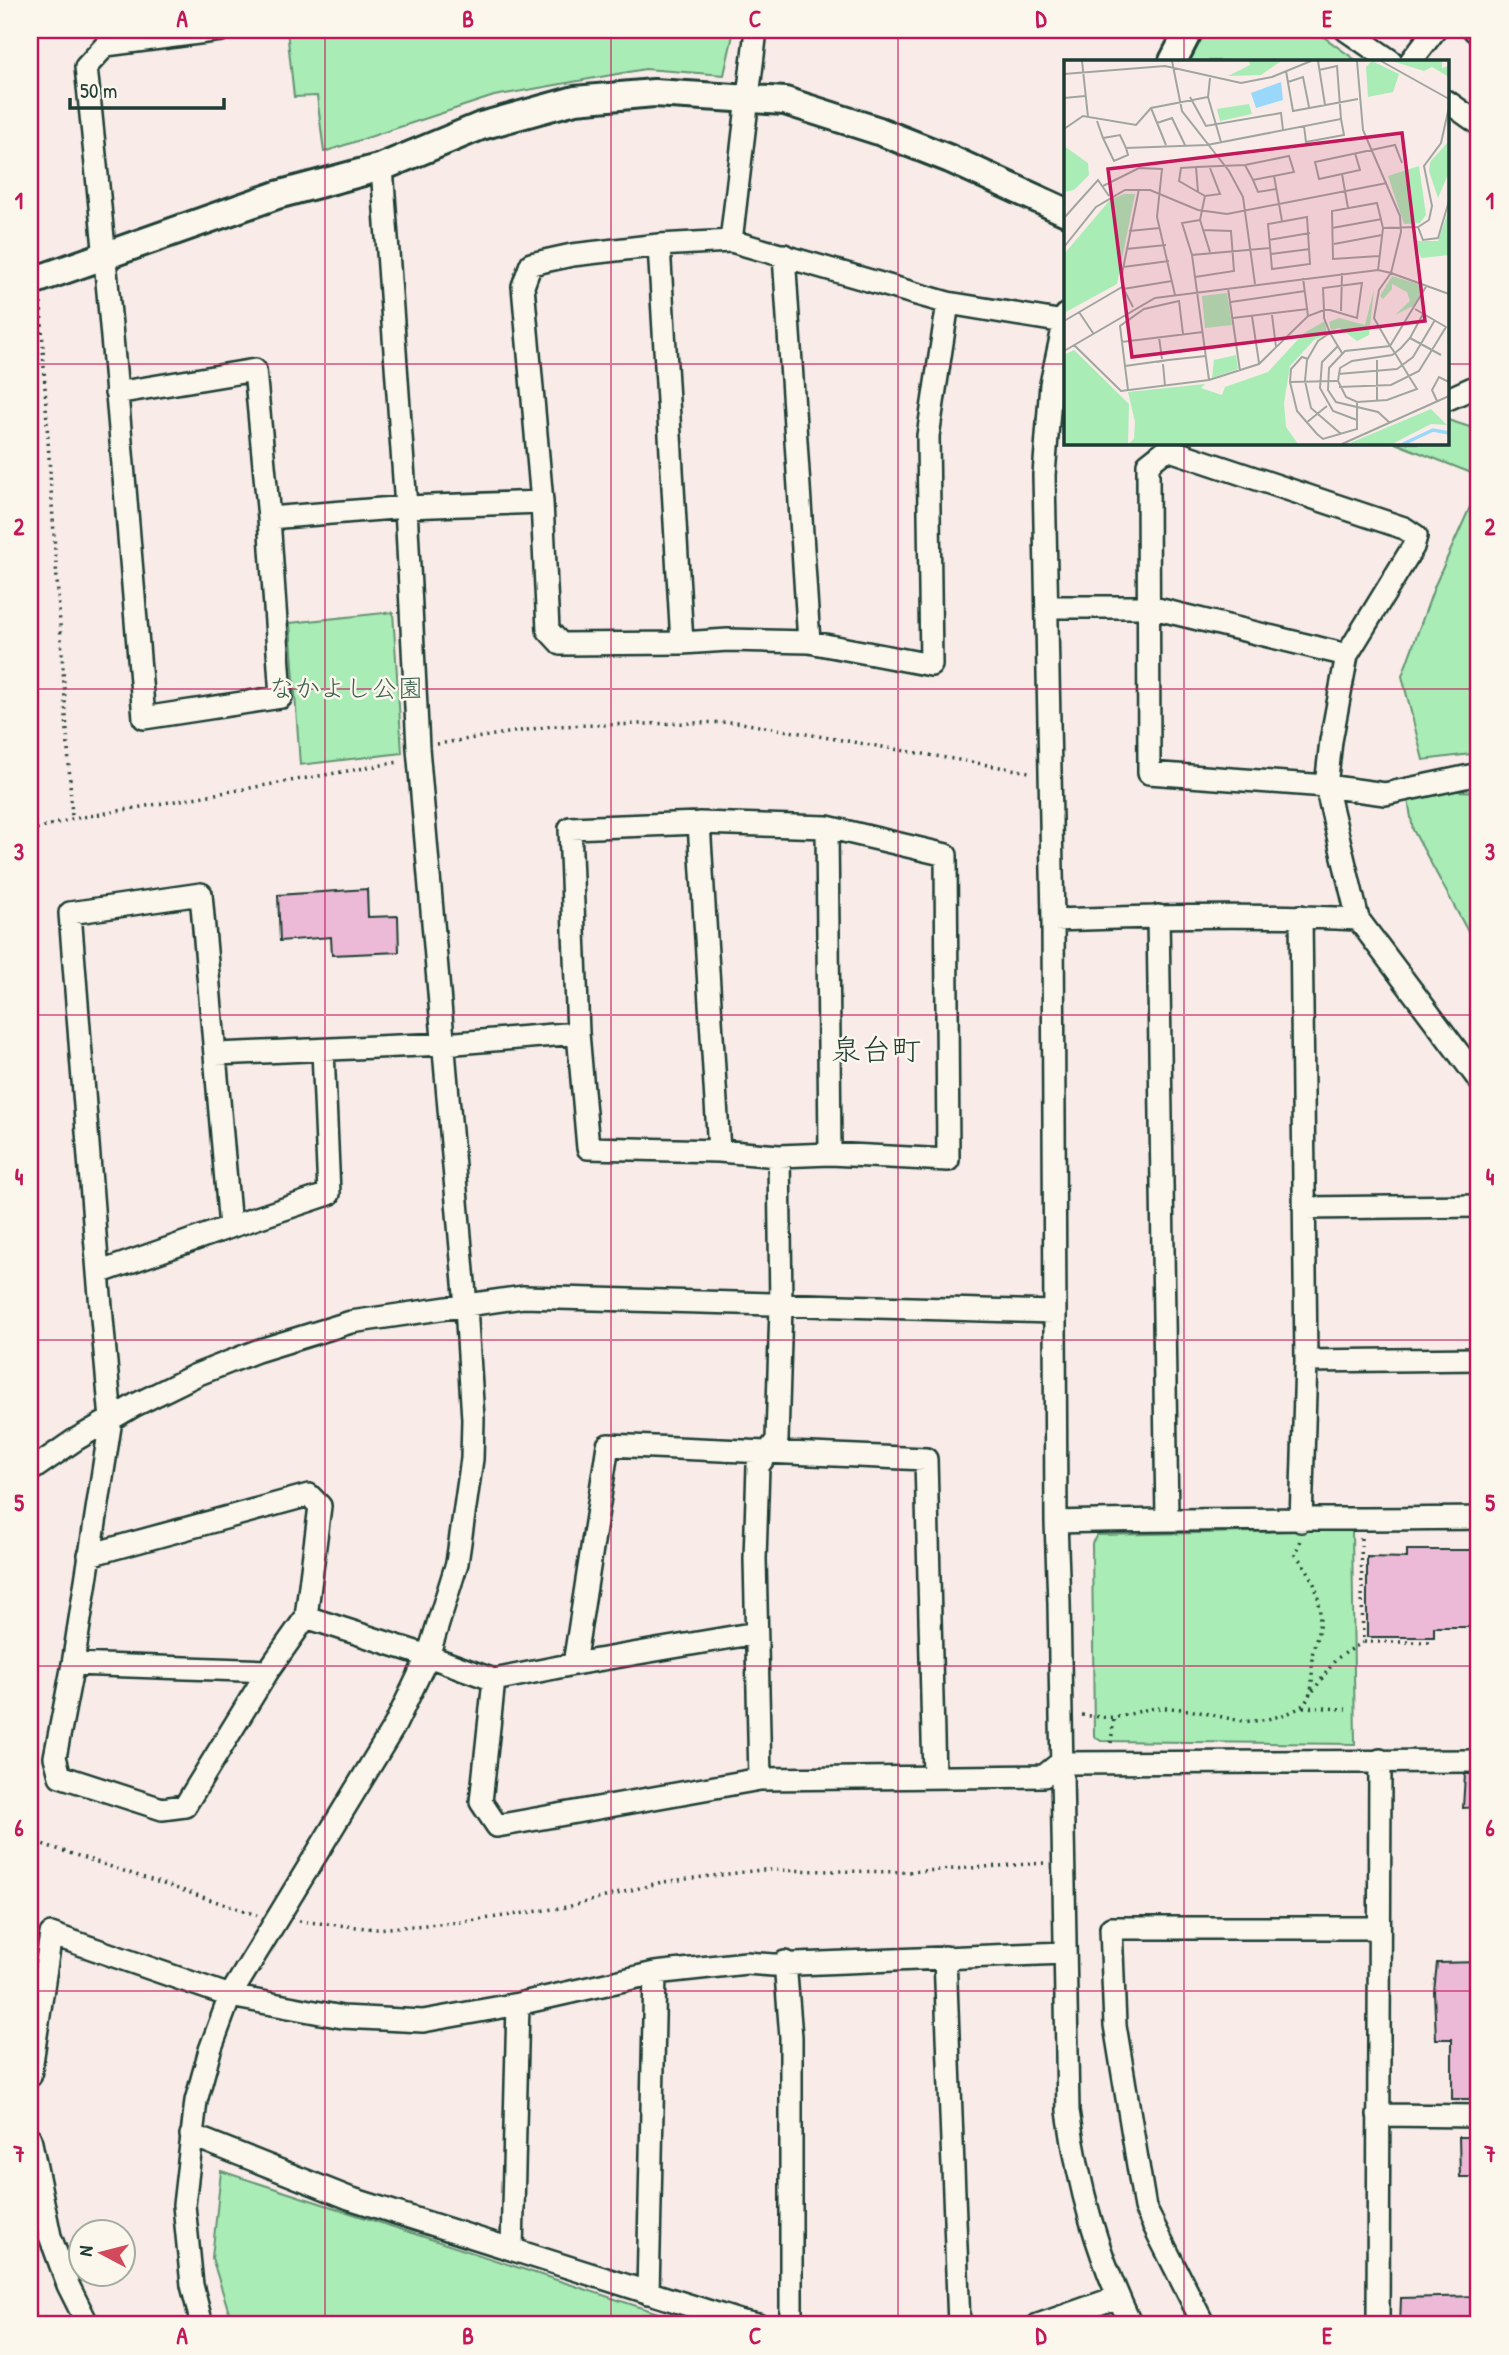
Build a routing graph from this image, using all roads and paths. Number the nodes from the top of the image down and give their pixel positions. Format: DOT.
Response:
graph roads {
  1 [pos="221,30"];
  2 [pos="756,30"];
  3 [pos="1189,30"];
  4 [pos="1346,30"];
  5 [pos="1435,30"];
  6 [pos="1474,30"];
  7 [pos="1479,34"];
  8 [pos="1174,60"];
  9 [pos="1390,60"];
  10 [pos="1412,60"];
  11 [pos="749,98"];
  12 [pos="1450,103"];
  13 [pos="1479,124"];
  14 [pos="382,167"];
  15 [pos="1064,211"];
  16 [pos="731,241"];
  17 [pos="659,245"];
  18 [pos="784,255"];
  19 [pos="106,257"];
  20 [pos="35,281"];
  21 [pos="948,303"];
  22 [pos="1064,318"];
  23 [pos="1064,323"];
  24 [pos="1479,386"];
  25 [pos="116,394"];
  26 [pos="1450,398"];
  27 [pos="542,502"];
  28 [pos="406,507"];
  29 [pos="269,518"];
  30 [pos="1047,607"];
  31 [pos="1149,607"];
  32 [pos="809,642"];
  33 [pos="682,643"];
  34 [pos="1347,655"];
  35 [pos="418,748"];
  36 [pos="1479,774"];
  37 [pos="1051,775"];
  38 [pos="1326,786"];
  39 [pos="72,819"];
  40 [pos="699,823"];
  41 [pos="827,827"];
  42 [pos="30,831"];
  43 [pos="1158,916"];
  44 [pos="1301,916"];
  45 [pos="1359,919"];
  46 [pos="1053,920"];
  47 [pos="578,1033"];
  48 [pos="444,1044"];
  49 [pos="323,1050"];
  50 [pos="216,1054"];
  51 [pos="1479,1080"];
  52 [pos="719,1151"];
  53 [pos="830,1154"];
  54 [pos="779,1156"];
  55 [pos="1479,1206"];
  56 [pos="1304,1208"];
  57 [pos="230,1227"];
  58 [pos="98,1273"];
  59 [pos="466,1306"];
  60 [pos="781,1306"];
  61 [pos="1054,1312"];
  62 [pos="1479,1359"];
  63 [pos="1306,1361"];
  64 [pos="111,1420"];
  65 [pos="768,1452"];
  66 [pos="30,1471"];
  67 [pos="1479,1518"];
  68 [pos="1167,1519"];
  69 [pos="1361,1520"];
  70 [pos="1301,1521"];
  71 [pos="1056,1522"];
  72 [pos="89,1555"];
  73 [pos="306,1617"];
  74 [pos="756,1633"];
  75 [pos="1363,1642"];
  76 [pos="1432,1642"];
  77 [pos="428,1656"];
  78 [pos="73,1664"];
  79 [pos="574,1664"];
  80 [pos="268,1671"];
  81 [pos="494,1680"];
  82 [pos="1313,1692"];
  83 [pos="1303,1707"];
  84 [pos="1346,1709"];
  85 [pos="1061,1715"];
  86 [pos="1114,1717"];
  87 [pos="1380,1760"];
  88 [pos="1479,1761"];
  89 [pos="1111,1762"];
  90 [pos="1060,1763"];
  91 [pos="934,1777"];
  92 [pos="760,1779"];
  93 [pos="30,1840"];
  94 [pos="1064,1863"];
  95 [pos="278,1918"];
  96 [pos="1379,1928"];
  97 [pos="1064,1953"];
  98 [pos="945,1957"];
  99 [pos="785,1962"];
  100 [pos="655,1973"];
  101 [pos="230,1997"];
  102 [pos="518,2004"];
  103 [pos="30,2076"];
  104 [pos="1378,2115"];
  105 [pos="1479,2116"];
  106 [pos="191,2135"];
  107 [pos="30,2138"];
  108 [pos="512,2249"];
  109 [pos="648,2293"];
  110 [pos="1118,2297"];
  111 [pos="88,2325"];
  112 [pos="202,2325"];
  113 [pos="758,2325"];
  114 [pos="792,2325"];
  115 [pos="959,2325"];
  116 [pos="1038,2325"];
  117 [pos="1130,2325"];
  118 [pos="1204,2325"];
  119 [pos="1378,2325"];
  1 -- 19 [label="street"];
  2 -- 11 [label="street"];
  3 -- 8 [label="main road"];
  4 -- 9 [label="street"];
  5 -- 10 [label="street"];
  6 -- 7 [label="street"];
  11 -- 14 [label="main road"];
  11 -- 15 [label="main road"];
  11 -- 16 [label="street"];
  12 -- 13 [label="street"];
  14 -- 19 [label="main road"];
  14 -- 28 [label="street"];
  16 -- 17 [label="street"];
  16 -- 18 [label="street"];
  17 -- 27 [label="street"];
  17 -- 33 [label="street"];
  18 -- 21 [label="street"];
  18 -- 32 [label="street"];
  19 -- 20 [label="main road"];
  19 -- 25 [label="street"];
  20 -- 39 [label="path"];
  21 -- 22 [label="street"];
  21 -- 32 [label="street"];
  23 -- 30 [label="street"];
  24 -- 26 [label="street"];
  25 -- 29 [label="street"];
  25 -- 29 [label="street"];
  27 -- 28 [label="street"];
  27 -- 33 [label="street"];
  28 -- 29 [label="street"];
  28 -- 35 [label="street"];
  30 -- 31 [label="street"];
  30 -- 37 [label="street"];
  31 -- 34 [label="street"];
  31 -- 34 [label="street"];
  31 -- 38 [label="street"];
  32 -- 33 [label="street"];
  34 -- 38 [label="street"];
  35 -- 37 [label="path"];
  35 -- 39 [label="path"];
  35 -- 48 [label="street"];
  36 -- 38 [label="street"];
  37 -- 46 [label="street"];
  38 -- 45 [label="street"];
  39 -- 42 [label="path"];
  40 -- 41 [label="street"];
  40 -- 47 [label="street"];
  40 -- 52 [label="street"];
  41 -- 53 [label="street"];
  41 -- 53 [label="street"];
  43 -- 44 [label="street"];
  43 -- 46 [label="street"];
  43 -- 68 [label="street"];
  44 -- 45 [label="street"];
  44 -- 56 [label="street"];
  45 -- 51 [label="street"];
  46 -- 61 [label="street"];
  47 -- 48 [label="street"];
  47 -- 52 [label="street"];
  48 -- 49 [label="street"];
  48 -- 59 [label="street"];
  49 -- 50 [label="street"];
  49 -- 57 [label="street"];
  50 -- 57 [label="street"];
  50 -- 58 [label="street"];
  52 -- 54 [label="street"];
  53 -- 54 [label="street"];
  54 -- 60 [label="street"];
  55 -- 56 [label="street"];
  56 -- 63 [label="street"];
  57 -- 58 [label="street"];
  58 -- 64 [label="street"];
  59 -- 60 [label="street"];
  59 -- 64 [label="street"];
  59 -- 77 [label="street"];
  60 -- 61 [label="street"];
  60 -- 65 [label="street"];
  61 -- 71 [label="street"];
  62 -- 63 [label="street"];
  63 -- 70 [label="street"];
  64 -- 66 [label="street"];
  64 -- 72 [label="street"];
  65 -- 74 [label="street"];
  65 -- 79 [label="street"];
  65 -- 91 [label="street"];
  67 -- 69 [label="street"];
  68 -- 70 [label="street"];
  68 -- 71 [label="street"];
  69 -- 70 [label="street"];
  69 -- 75 [label="path"];
  70 -- 82 [label="path"];
  71 -- 85 [label="street"];
  72 -- 73 [label="street"];
  72 -- 78 [label="street"];
  73 -- 77 [label="street"];
  73 -- 80 [label="street"];
  74 -- 79 [label="street"];
  74 -- 92 [label="street"];
  75 -- 76 [label="path"];
  75 -- 82 [label="path"];
  77 -- 81 [label="street"];
  77 -- 95 [label="street"];
  78 -- 80 [label="street"];
  78 -- 80 [label="street"];
  79 -- 81 [label="street"];
  81 -- 92 [label="street"];
  82 -- 83 [label="path"];
  83 -- 84 [label="path"];
  83 -- 86 [label="path"];
  85 -- 86 [label="path"];
  85 -- 90 [label="street"];
  86 -- 89 [label="path"];
  87 -- 88 [label="street"];
  87 -- 89 [label="street"];
  87 -- 96 [label="street"];
  89 -- 90 [label="street"];
  90 -- 91 [label="street"];
  90 -- 94 [label="street"];
  91 -- 92 [label="street"];
  93 -- 95 [label="path"];
  94 -- 95 [label="path"];
  94 -- 97 [label="street"];
  95 -- 101 [label="street"];
  96 -- 104 [label="street"];
  96 -- 118 [label="street"];
  97 -- 98 [label="street"];
  97 -- 110 [label="street"];
  98 -- 99 [label="street"];
  98 -- 115 [label="street"];
  99 -- 100 [label="street"];
  99 -- 114 [label="street"];
  100 -- 102 [label="street"];
  100 -- 109 [label="street"];
  101 -- 102 [label="street"];
  101 -- 103 [label="street"];
  101 -- 106 [label="street"];
  102 -- 108 [label="street"];
  104 -- 105 [label="street"];
  104 -- 119 [label="street"];
  106 -- 108 [label="street"];
  106 -- 112 [label="street"];
  107 -- 111 [label="street"];
  108 -- 109 [label="street"];
  109 -- 113 [label="street"];
  110 -- 116 [label="street"];
  110 -- 117 [label="street"];
}
